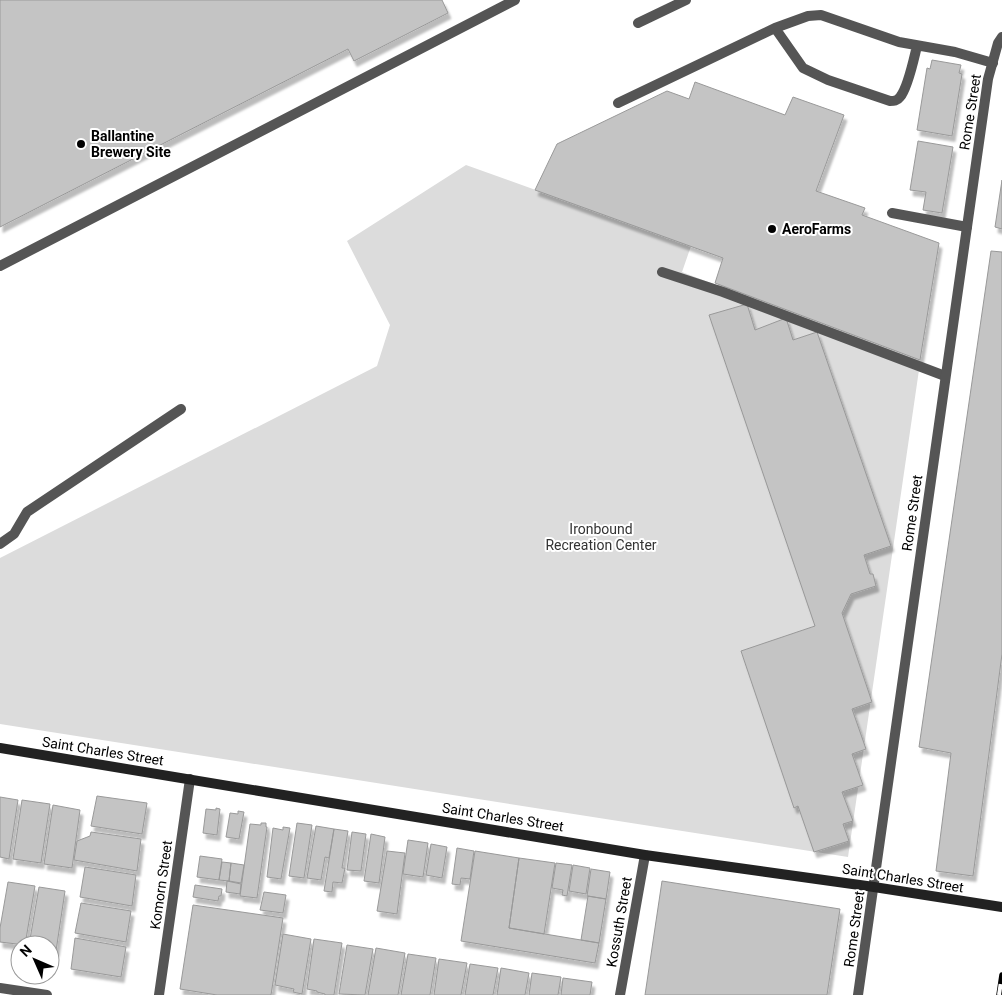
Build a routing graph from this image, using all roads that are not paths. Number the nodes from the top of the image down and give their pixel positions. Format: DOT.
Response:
graph roads {
  1 [pos="515,0"];
  2 [pos="686,0"];
  3 [pos="638,23"];
  4 [pos="775,28"];
  5 [pos="1002,37"];
  6 [pos="917,46"];
  7 [pos="993,63"];
  8 [pos="618,103"];
  9 [pos="892,213"];
  10 [pos="967,227"];
  11 [pos="0,266"];
  12 [pos="662,272"];
  13 [pos="945,376"];
  14 [pos="180,409"];
  15 [pos="0,544"];
  16 [pos="0,748"];
  17 [pos="190,779"];
  18 [pos="645,855"];
  19 [pos="874,887"];
  20 [pos="1002,907"];
  21 [pos="0,988"];
  22 [pos="47,995"];
  23 [pos="159,995"];
  24 [pos="620,995"];
  25 [pos="858,995"];
  1 -- 11 [label="street"];
  2 -- 3 [label="street"];
  4 -- 6 [label="street"];
  4 -- 6 [label="street"];
  4 -- 8 [label="street"];
  5 -- 7 [label="street, Rome Street"];
  6 -- 7 [label="street"];
  7 -- 10 [label="street, Rome Street"];
  9 -- 10 [label="street"];
  10 -- 13 [label="street, Rome Street"];
  12 -- 13 [label="street"];
  13 -- 19 [label="street, Rome Street"];
  14 -- 15 [label="street"];
  16 -- 17 [label="street, Saint Charles Street"];
  17 -- 18 [label="street, Saint Charles Street"];
  17 -- 23 [label="street, Komorn Street"];
  18 -- 19 [label="street, Saint Charles Street"];
  18 -- 24 [label="street, Kossuth Street"];
  19 -- 20 [label="street, Saint Charles Street"];
  19 -- 25 [label="street, Rome Street"];
  21 -- 22 [label="street"];
}
